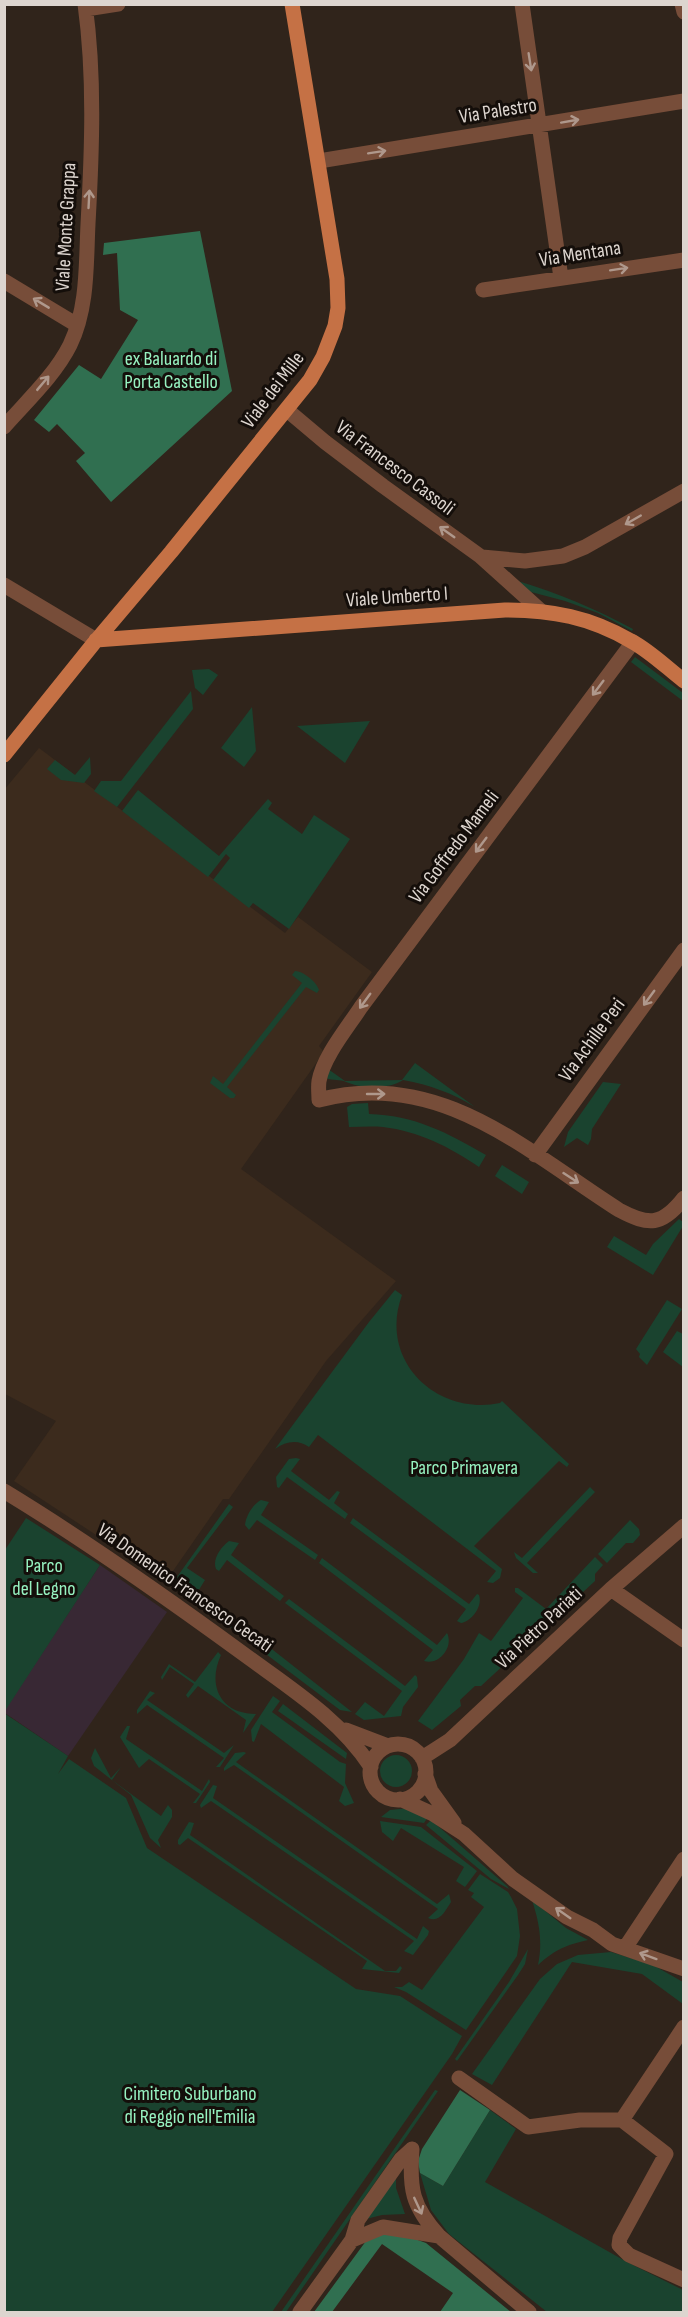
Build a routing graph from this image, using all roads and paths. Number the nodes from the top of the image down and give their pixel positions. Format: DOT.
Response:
graph roads {
  1 [pos="118,4"];
  2 [pos="292,4"];
  3 [pos="522,4"];
  4 [pos="682,4"];
  5 [pos="85,7"];
  6 [pos="684,12"];
  7 [pos="684,101"];
  8 [pos="540,126"];
  9 [pos="319,161"];
  10 [pos="684,260"];
  11 [pos="561,278"];
  12 [pos="4,281"];
  13 [pos="483,290"];
  14 [pos="77,325"];
  15 [pos="287,410"];
  16 [pos="4,427"];
  17 [pos="684,491"];
  18 [pos="480,556"];
  19 [pos="4,585"];
  20 [pos="540,610"];
  21 [pos="96,640"];
  22 [pos="633,642"];
  23 [pos="684,681"];
  24 [pos="4,755"];
  25 [pos="684,950"];
  26 [pos="535,1155"];
  27 [pos="684,1198"];
  28 [pos="4,1491"];
  29 [pos="684,1526"];
  30 [pos="611,1589"];
  31 [pos="684,1640"];
  32 [pos="338,1726"];
  33 [pos="388,1746"];
  34 [pos="422,1758"];
  35 [pos="371,1767"];
  36 [pos="425,1774"];
  37 [pos="400,1799"];
  38 [pos="464,1834"];
  39 [pos="684,1859"];
  40 [pos="625,1948"];
  41 [pos="684,1969"];
  42 [pos="684,2026"];
  43 [pos="459,2078"];
  44 [pos="622,2120"];
  45 [pos="439,2236"];
  46 [pos="352,2240"];
  47 [pos="684,2280"];
  48 [pos="300,2313"];
  49 [pos="529,2313"];
  1 -- 5 [label="street"];
  2 -- 9 [label="main road, Viale dei Mille"];
  3 -- 8 [label="street, one-way"];
  4 -- 6 [label="street"];
  14 -- 5 [label="street, Viale Monte Grappa, one-way"];
  8 -- 7 [label="street, Via Palestro, one-way"];
  9 -- 8 [label="street, Via Palestro, one-way"];
  8 -- 11 [label="street"];
  9 -- 15 [label="main road, Viale dei Mille"];
  11 -- 10 [label="street, Via Mentana, one-way"];
  11 -- 13 [label="street, Via Mentana"];
  14 -- 12 [label="street, one-way"];
  16 -- 14 [label="street, Viale Monte Grappa, one-way"];
  18 -- 15 [label="street, Via Francesco Cassoli, one-way"];
  15 -- 21 [label="main road, Viale dei Mille"];
  17 -- 18 [label="street, Via Francesco Cassoli, one-way"];
  18 -- 20 [label="street, Via Francesco Cassoli"];
  19 -- 21 [label="street"];
  20 -- 21 [label="main road, Viale Umberto I"];
  20 -- 22 [label="main road, Viale Umberto I"];
  21 -- 24 [label="main road, Viale dei Mille"];
  22 -- 23 [label="main road, Viale Umberto I"];
  22 -- 26 [label="street, Via Goffredo Mameli, one-way"];
  25 -- 26 [label="street, Via Achille Peri, one-way"];
  26 -- 27 [label="street, Via Goffredo Mameli, one-way"];
  28 -- 32 [label="street, Via Domenico Francesco Cecati"];
  29 -- 30 [label="street, Via Pietro Pariati"];
  30 -- 31 [label="street"];
  30 -- 34 [label="street, Via Pietro Pariati"];
  32 -- 33 [label="street"];
  32 -- 35 [label="street"];
  33 -- 34 [label="street"];
  33 -- 35 [label="street"];
  34 -- 36 [label="street"];
  35 -- 37 [label="street"];
  36 -- 37 [label="street"];
  36 -- 38 [label="street"];
  37 -- 38 [label="street"];
  40 -- 38 [label="street, one-way"];
  39 -- 40 [label="street"];
  41 -- 40 [label="street, one-way"];
  42 -- 44 [label="street"];
  43 -- 44 [label="street"];
  44 -- 47 [label="street"];
  45 -- 46 [label="street"];
  46 -- 45 [label="street, one-way"];
  45 -- 49 [label="street"];
  46 -- 48 [label="street"];
}
